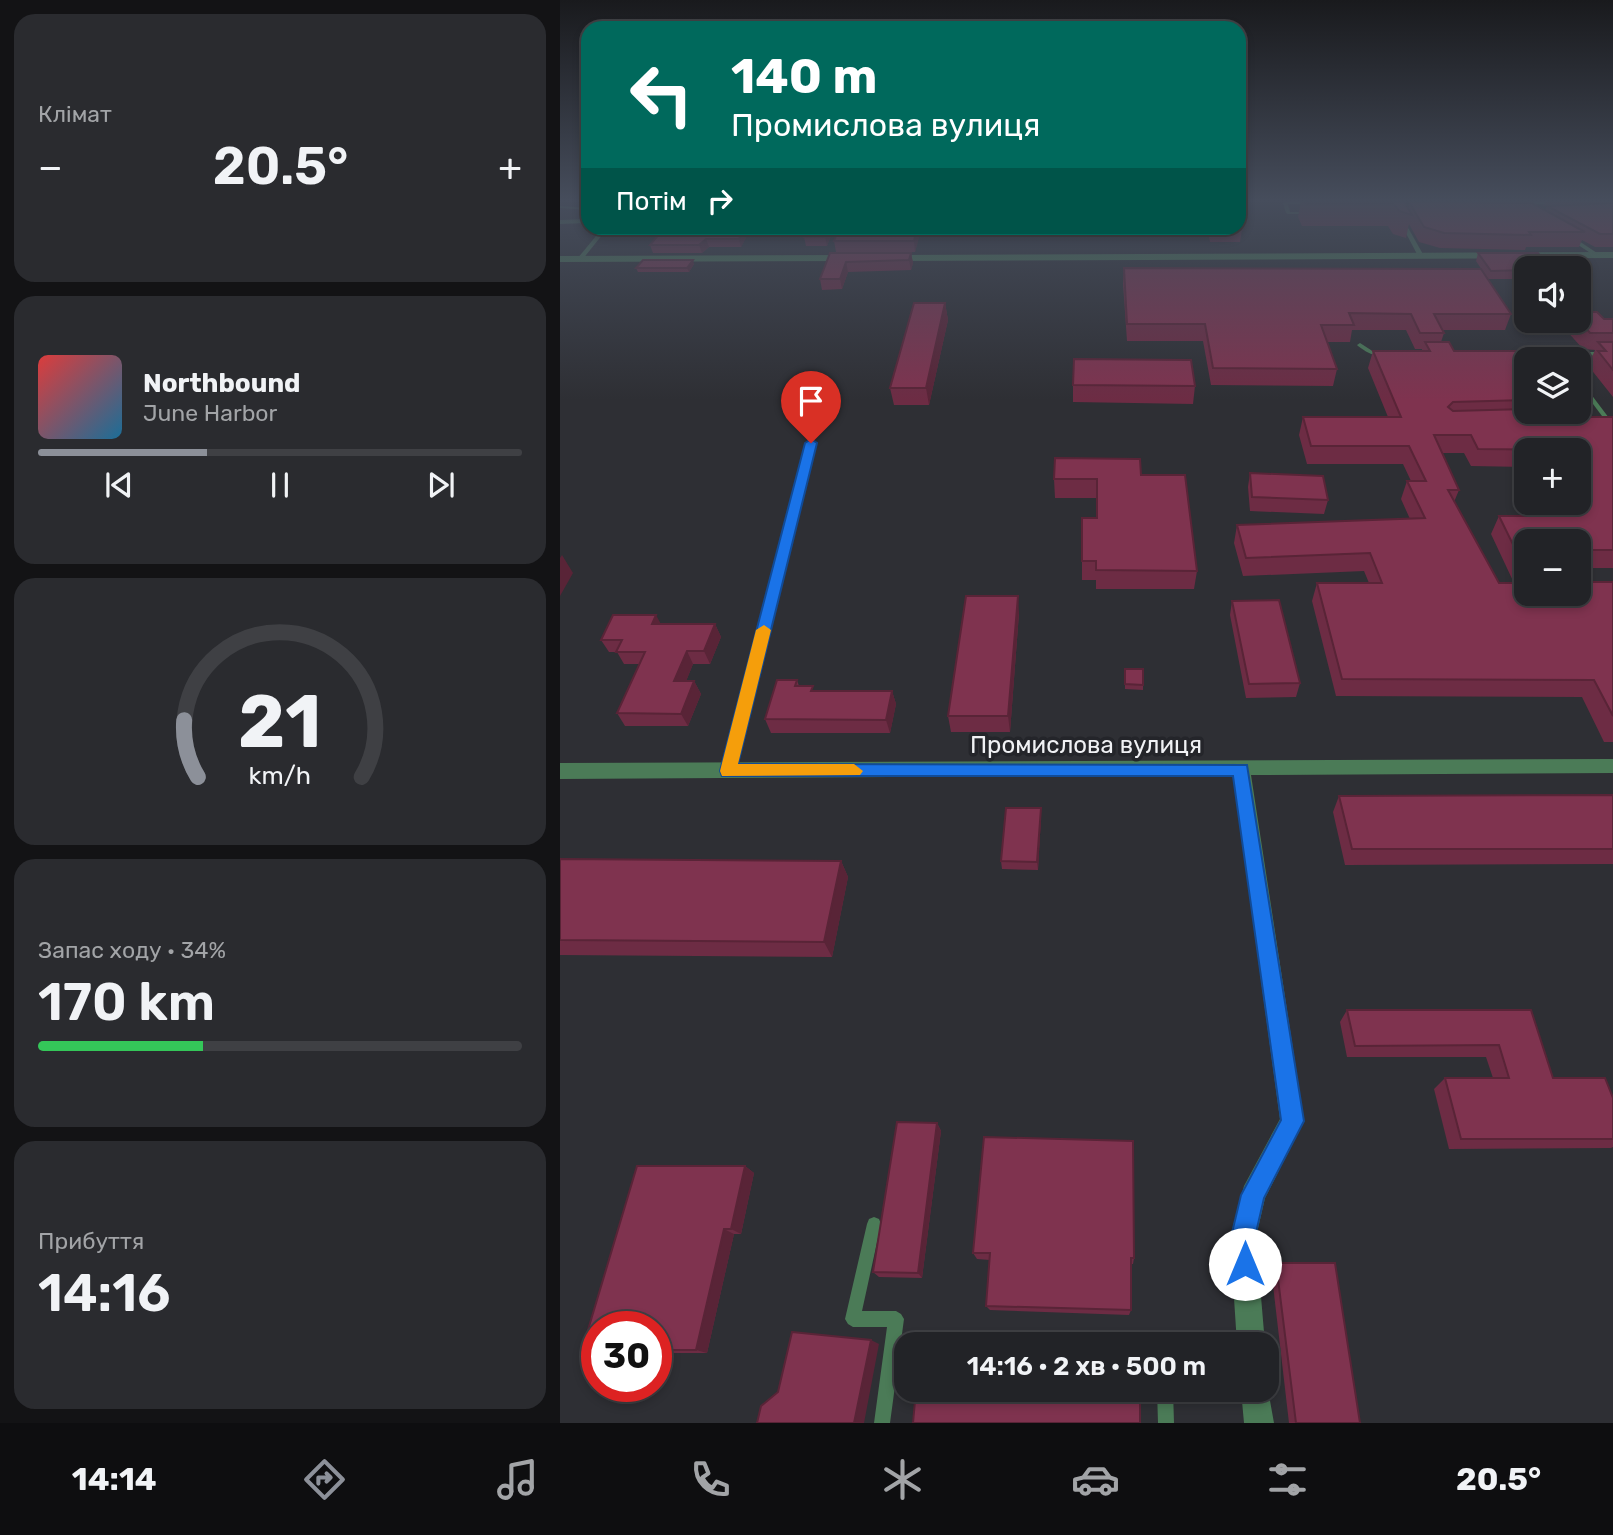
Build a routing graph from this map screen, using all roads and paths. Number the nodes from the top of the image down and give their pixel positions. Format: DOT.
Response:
graph roads {
  1 [pos="1360,345"];
  2 [pos="1399,354"];
  3 [pos="1613,354"];
  4 [pos="1591,355"];
  5 [pos="1591,395"];
  6 [pos="1594,420"];
  7 [pos="1611,420"];
  8 [pos="811,443"];
  9 [pos="1613,766"];
  10 [pos="1241,769"];
  11 [pos="560,771"];
  12 [pos="728,771"];
  13 [pos="874,1224"];
  14 [pos="1250,1332"];
  15 [pos="1166,1402"];
  16 [pos="1256,1402"];
  17 [pos="881,1423"];
  18 [pos="1166,1423"];
  19 [pos="1259,1423"];
  1 -- 2 [label="lane"];
  3 -- 4 [label="lane"];
  5 -- 7 [label="lane"];
  6 -- 7 [label="lane"];
  8 -- 12 [label="lane"];
  9 -- 10 [label="street, Промислова вулиця"];
  10 -- 12 [label="street, Промислова вулиця"];
  10 -- 14 [label="street"];
  11 -- 12 [label="street, Промислова вулиця"];
  13 -- 17 [label="lane"];
  15 -- 18 [label="lane"];
  16 -- 19 [label="street"];
}
